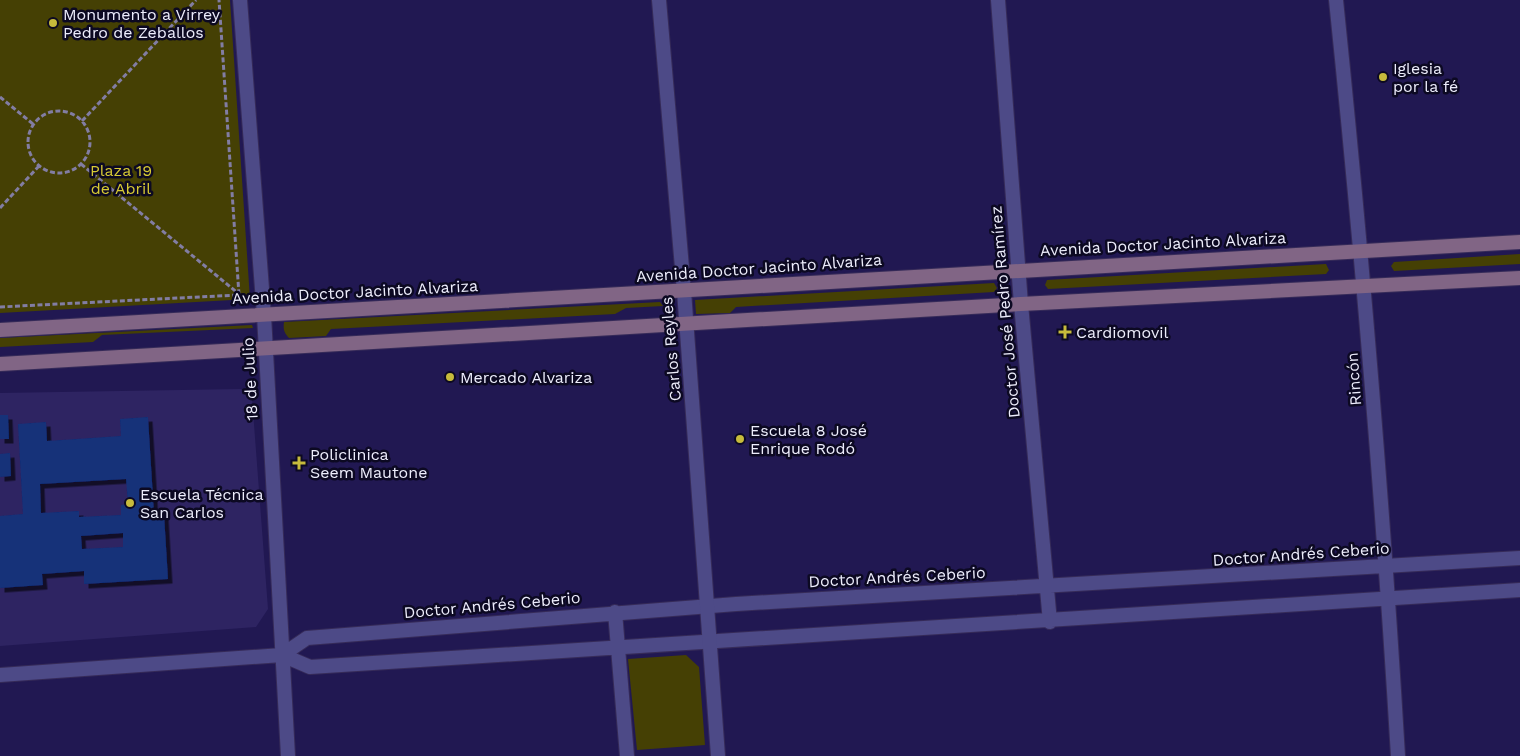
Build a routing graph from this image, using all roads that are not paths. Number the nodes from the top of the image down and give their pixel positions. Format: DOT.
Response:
graph roads {
  1 [pos="240,0"];
  2 [pos="659,0"];
  3 [pos="998,0"];
  4 [pos="1336,0"];
  5 [pos="1520,242"];
  6 [pos="1362,252"];
  7 [pos="1018,269"];
  8 [pos="1520,278"];
  9 [pos="1364,287"];
  10 [pos="684,290"];
  11 [pos="1021,304"];
  12 [pos="264,315"];
  13 [pos="687,325"];
  14 [pos="0,330"];
  15 [pos="266,349"];
  16 [pos="0,364"];
  17 [pos="1520,558"];
  18 [pos="1386,566"];
  19 [pos="1048,587"];
  20 [pos="1520,590"];
  21 [pos="1388,598"];
  22 [pos="708,606"];
  23 [pos="616,612"];
  24 [pos="1050,622"];
  25 [pos="710,643"];
  26 [pos="618,648"];
  27 [pos="282,656"];
  28 [pos="0,675"];
  29 [pos="288,756"];
  30 [pos="627,756"];
  31 [pos="718,756"];
  32 [pos="1398,756"];
  1 -- 12 [label="street, 18 de Julio"];
  2 -- 10 [label="street, Carlos Reyles"];
  3 -- 7 [label="street, Doctor José Pedro Ramírez"];
  4 -- 6 [label="street, Rincón"];
  5 -- 6 [label="main road, Avenida Doctor Jacinto Alvariza"];
  6 -- 7 [label="main road, Avenida Doctor Jacinto Alvariza"];
  6 -- 9 [label="street, Rincón"];
  7 -- 10 [label="main road, Avenida Doctor Jacinto Alvariza"];
  7 -- 11 [label="street, Doctor José Pedro Ramírez"];
  8 -- 9 [label="main road"];
  9 -- 11 [label="main road"];
  9 -- 18 [label="street, Rincón"];
  10 -- 12 [label="main road, Avenida Doctor Jacinto Alvariza"];
  10 -- 13 [label="street, Carlos Reyles"];
  11 -- 13 [label="main road"];
  11 -- 19 [label="street, Doctor José Pedro Ramírez"];
  12 -- 14 [label="main road, Avenida Doctor Jacinto Alvariza"];
  12 -- 15 [label="street, 18 de Julio"];
  13 -- 15 [label="main road"];
  13 -- 22 [label="street, Carlos Reyles"];
  15 -- 16 [label="main road"];
  15 -- 27 [label="street, 18 de Julio"];
  17 -- 18 [label="street, Doctor Andrés Ceberio"];
  18 -- 19 [label="street, Doctor Andrés Ceberio"];
  18 -- 21 [label="street, Rincón"];
  19 -- 22 [label="street, Doctor Andrés Ceberio"];
  19 -- 24 [label="street, Doctor José Pedro Ramírez"];
  20 -- 21 [label="street"];
  21 -- 24 [label="street"];
  21 -- 32 [label="street, Rincón"];
  22 -- 23 [label="street, Doctor Andrés Ceberio"];
  22 -- 25 [label="street, Carlos Reyles"];
  23 -- 26 [label="street"];
  23 -- 27 [label="street, Doctor Andrés Ceberio"];
  24 -- 25 [label="street"];
  25 -- 26 [label="street"];
  25 -- 31 [label="street, Carlos Reyles"];
  26 -- 27 [label="street"];
  26 -- 30 [label="street"];
  27 -- 28 [label="street"];
  27 -- 29 [label="street, 18 de Julio"];
}
